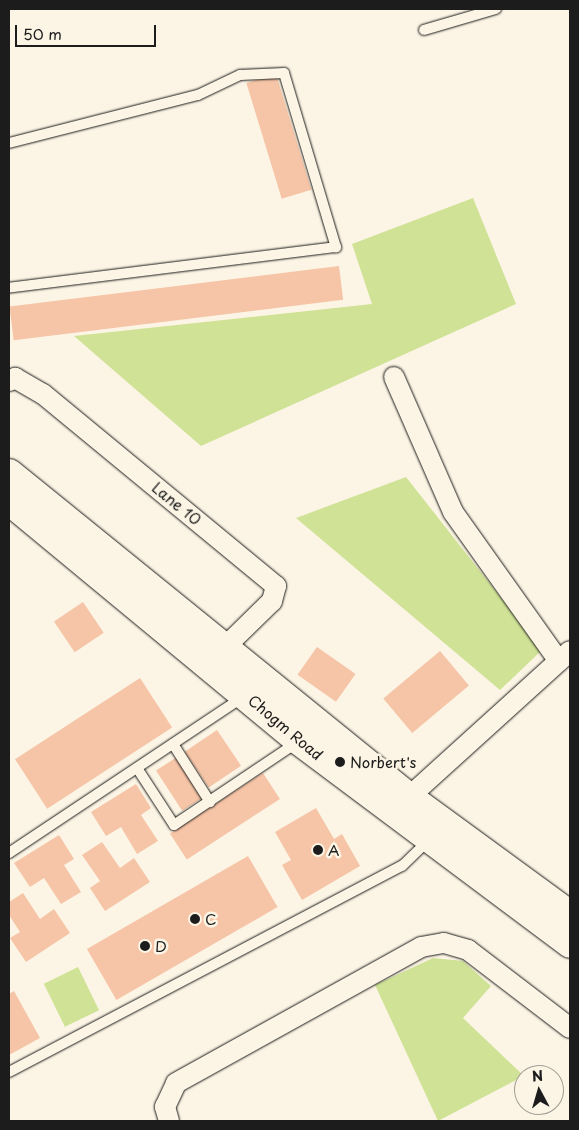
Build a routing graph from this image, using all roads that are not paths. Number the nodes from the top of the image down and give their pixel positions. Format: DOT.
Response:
graph roads {
  1 [pos="496,9"];
  2 [pos="424,30"];
  3 [pos="9,143"];
  4 [pos="9,288"];
  5 [pos="394,377"];
  6 [pos="9,381"];
  7 [pos="9,473"];
  8 [pos="9,501"];
  9 [pos="224,648"];
  10 [pos="564,656"];
  11 [pos="257,688"];
  12 [pos="300,740"];
  13 [pos="173,744"];
  14 [pos="137,768"];
  15 [pos="409,797"];
  16 [pos="210,802"];
  17 [pos="437,831"];
  18 [pos="9,853"];
  19 [pos="570,915"];
  20 [pos="570,944"];
  21 [pos="570,1028"];
  22 [pos="9,1072"];
  23 [pos="169,1121"];
  1 -- 2 [label="lane"];
  3 -- 4 [label="lane"];
  5 -- 10 [label="street"];
  6 -- 9 [label="street, Lane 10"];
  7 -- 9 [label="main road, Chogm Road"];
  8 -- 11 [label="main road, Chogm Road"];
  9 -- 11 [label="main road, Chogm Road"];
  10 -- 15 [label="street"];
  11 -- 12 [label="main road, Chogm Road"];
  11 -- 13 [label="lane"];
  11 -- 15 [label="main road, Chogm Road"];
  12 -- 16 [label="lane"];
  12 -- 17 [label="main road, Chogm Road"];
  13 -- 14 [label="lane"];
  13 -- 16 [label="lane"];
  14 -- 16 [label="lane"];
  14 -- 18 [label="lane"];
  15 -- 17 [label="main road, Chogm Road"];
  17 -- 19 [label="main road, Chogm Road"];
  17 -- 20 [label="main road, Chogm Road"];
  17 -- 22 [label="lane"];
  21 -- 23 [label="street"];
}
